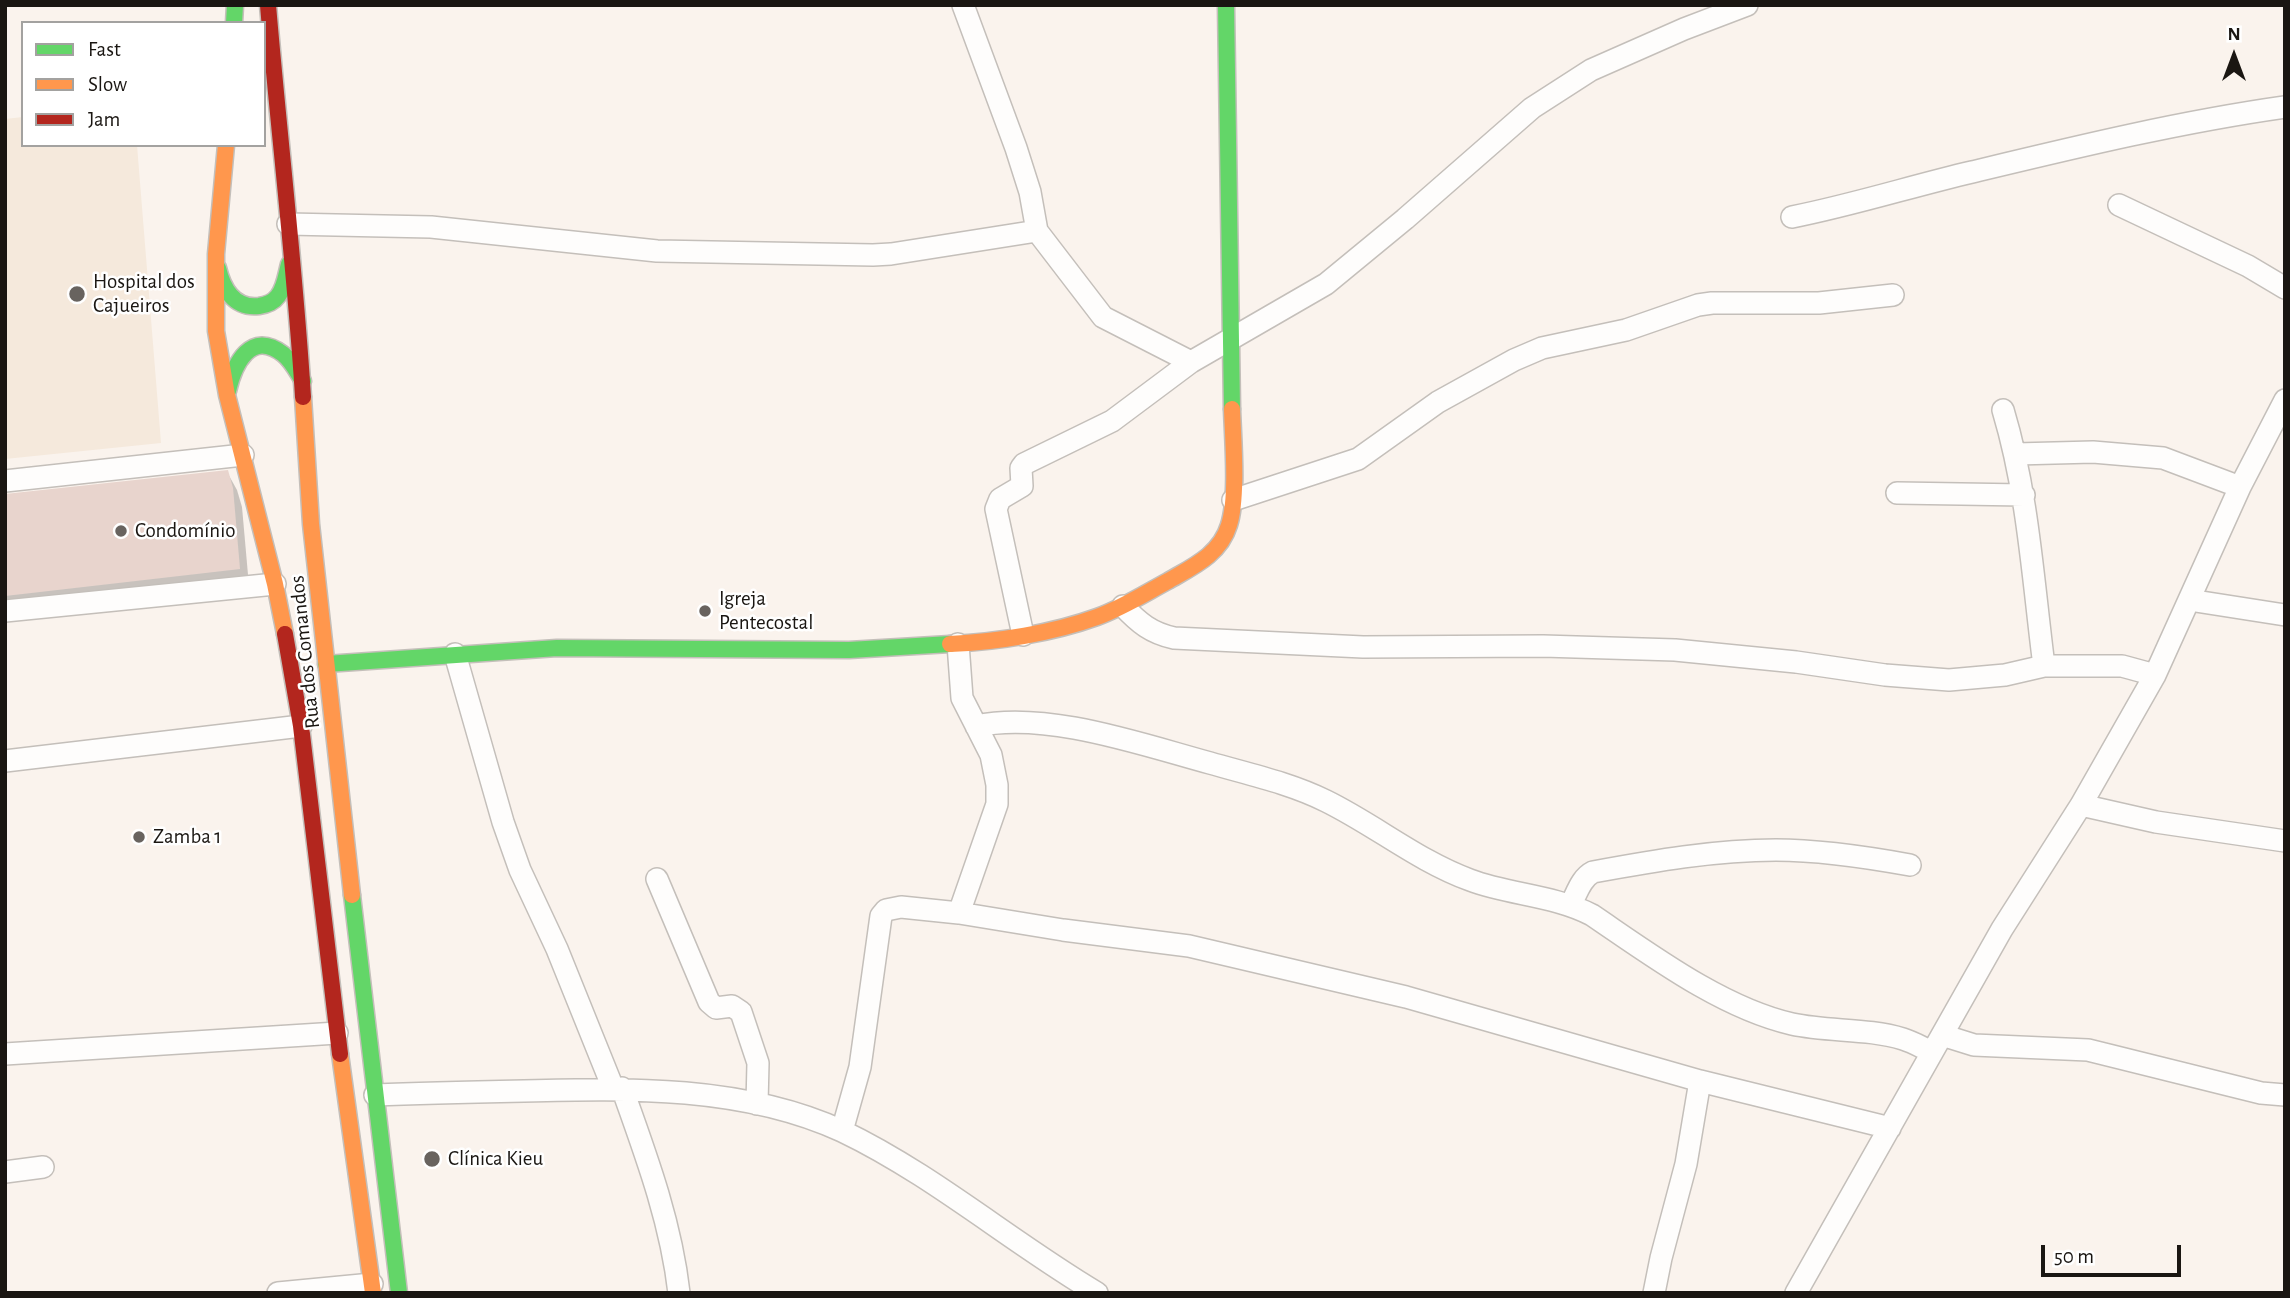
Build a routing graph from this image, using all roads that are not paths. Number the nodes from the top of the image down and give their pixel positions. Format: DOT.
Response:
graph roads {
  1 [pos="268,5"];
  2 [pos="963,5"];
  3 [pos="1226,5"];
  4 [pos="1747,5"];
  5 [pos="2285,107"];
  6 [pos="226,147"];
  7 [pos="2119,205"];
  8 [pos="1792,217"];
  9 [pos="288,224"];
  10 [pos="1037,231"];
  11 [pos="291,253"];
  12 [pos="216,254"];
  13 [pos="2285,288"];
  14 [pos="1893,295"];
  15 [pos="1232,339"];
  16 [pos="1191,362"];
  17 [pos="303,381"];
  18 [pos="227,395"];
  19 [pos="2285,400"];
  20 [pos="2003,410"];
  21 [pos="2016,454"];
  22 [pos="243,455"];
  23 [pos="5,481"];
  24 [pos="2240,487"];
  25 [pos="1897,493"];
  26 [pos="2024,495"];
  27 [pos="1233,500"];
  28 [pos="275,584"];
  29 [pos="2189,600"];
  30 [pos="1123,606"];
  31 [pos="5,611"];
  32 [pos="2285,615"];
  33 [pos="1023,635"];
  34 [pos="958,644"];
  35 [pos="454,654"];
  36 [pos="326,664"];
  37 [pos="2044,666"];
  38 [pos="2155,676"];
  39 [pos="301,726"];
  40 [pos="976,726"];
  41 [pos="5,761"];
  42 [pos="2081,805"];
  43 [pos="2285,841"];
  44 [pos="1910,865"];
  45 [pos="657,879"];
  46 [pos="1571,904"];
  47 [pos="959,913"];
  48 [pos="337,1033"];
  49 [pos="1937,1044"];
  50 [pos="5,1054"];
  51 [pos="1700,1081"];
  52 [pos="617,1088"];
  53 [pos="375,1095"];
  54 [pos="2285,1095"];
  55 [pos="757,1104"];
  56 [pos="1891,1128"];
  57 [pos="842,1131"];
  58 [pos="43,1167"];
  59 [pos="5,1172"];
  60 [pos="372,1288"];
  61 [pos="278,1293"];
  62 [pos="400,1293"];
  63 [pos="679,1293"];
  64 [pos="1097,1293"];
  65 [pos="1654,1293"];
  66 [pos="1796,1293"];
  1 -- 9 [label="main road, Rua dos Comandos"];
  2 -- 10 [label="street"];
  3 -- 15 [label="main road"];
  4 -- 15 [label="street"];
  5 -- 8 [label="street"];
  6 -- 12 [label="main road, Rua dos Comandos"];
  7 -- 13 [label="street"];
  9 -- 10 [label="street"];
  9 -- 11 [label="main road, Rua dos Comandos"];
  10 -- 16 [label="street"];
  11 -- 12 [label="main road"];
  11 -- 17 [label="main road, Rua dos Comandos"];
  12 -- 18 [label="main road, Rua dos Comandos"];
  14 -- 27 [label="street"];
  15 -- 16 [label="street"];
  15 -- 27 [label="main road"];
  16 -- 33 [label="street"];
  17 -- 18 [label="main road"];
  17 -- 36 [label="main road, Rua dos Comandos"];
  18 -- 22 [label="main road, Rua dos Comandos"];
  19 -- 24 [label="street"];
  20 -- 21 [label="street"];
  21 -- 24 [label="street"];
  21 -- 26 [label="street"];
  22 -- 23 [label="street"];
  22 -- 28 [label="main road, Rua dos Comandos"];
  24 -- 29 [label="street"];
  25 -- 26 [label="street"];
  26 -- 37 [label="street"];
  27 -- 30 [label="main road"];
  28 -- 31 [label="street"];
  28 -- 39 [label="main road, Rua dos Comandos"];
  29 -- 32 [label="street"];
  29 -- 38 [label="street"];
  30 -- 33 [label="main road"];
  30 -- 37 [label="street"];
  33 -- 34 [label="main road"];
  34 -- 35 [label="main road"];
  34 -- 40 [label="street"];
  35 -- 36 [label="main road"];
  35 -- 52 [label="street"];
  36 -- 53 [label="main road, Rua dos Comandos"];
  37 -- 38 [label="street"];
  38 -- 42 [label="street"];
  39 -- 41 [label="street"];
  39 -- 48 [label="main road, Rua dos Comandos"];
  40 -- 46 [label="street"];
  40 -- 47 [label="street"];
  42 -- 43 [label="street"];
  42 -- 49 [label="street"];
  44 -- 46 [label="street"];
  45 -- 55 [label="street"];
  46 -- 49 [label="street"];
  47 -- 51 [label="street"];
  47 -- 57 [label="street"];
  48 -- 50 [label="street"];
  48 -- 60 [label="main road, Rua dos Comandos"];
  49 -- 54 [label="street"];
  49 -- 56 [label="street"];
  51 -- 56 [label="street"];
  51 -- 65 [label="street"];
  52 -- 53 [label="street"];
  52 -- 55 [label="street"];
  52 -- 63 [label="street"];
  53 -- 62 [label="main road, Rua dos Comandos"];
  55 -- 57 [label="street"];
  56 -- 66 [label="street"];
  57 -- 64 [label="street"];
  58 -- 59 [label="street"];
  60 -- 61 [label="street"];
}
